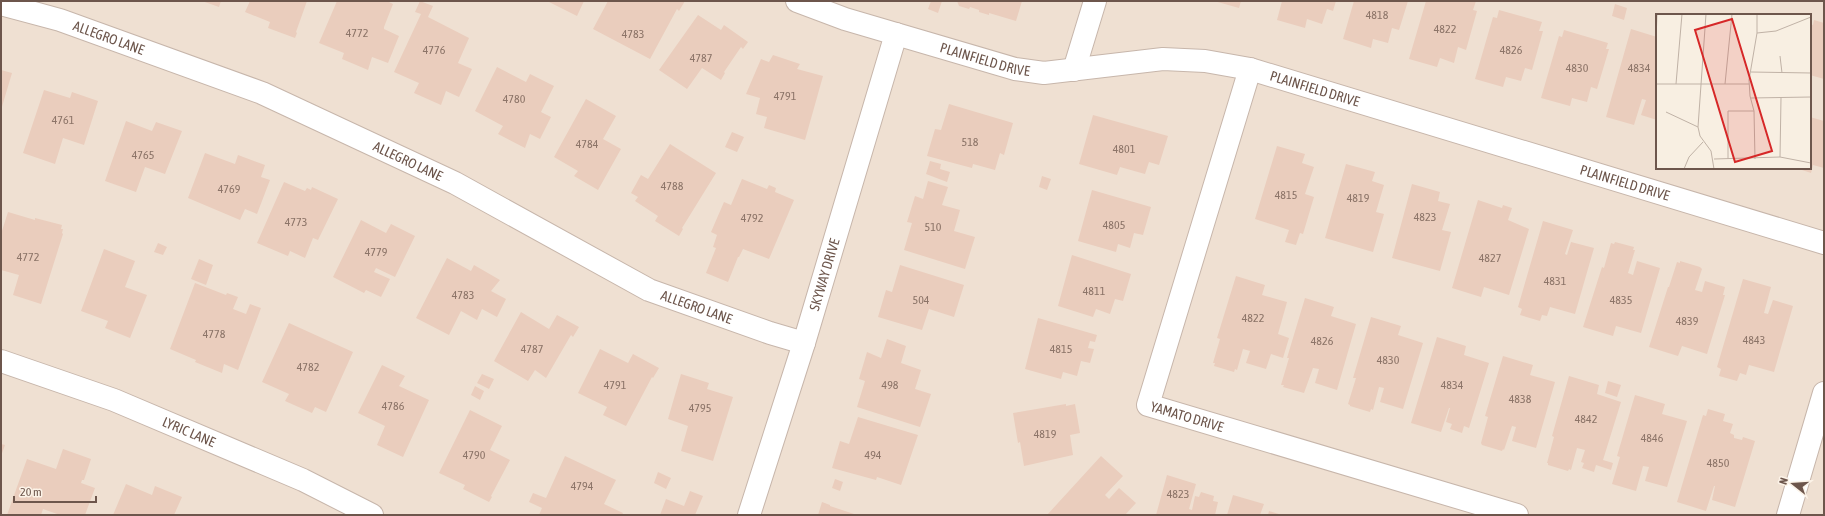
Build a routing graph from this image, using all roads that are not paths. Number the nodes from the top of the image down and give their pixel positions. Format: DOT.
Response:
graph roads {
  1 [pos="797,1"];
  2 [pos="1095,1"];
  3 [pos="1,4"];
  4 [pos="896,34"];
  5 [pos="1250,69"];
  6 [pos="1074,70"];
  7 [pos="1824,243"];
  8 [pos="804,343"];
  9 [pos="1,361"];
  10 [pos="1824,393"];
  11 [pos="372,515"];
  12 [pos="750,515"];
  13 [pos="1517,515"];
  14 [pos="1788,515"];
  1 -- 4 [label="street, PLAINFIELD DRIVE"];
  2 -- 6 [label="street"];
  3 -- 8 [label="street, ALLEGRO LANE"];
  4 -- 6 [label="street, PLAINFIELD DRIVE"];
  4 -- 8 [label="street, SKYWAY DRIVE"];
  5 -- 6 [label="street, PLAINFIELD DRIVE"];
  5 -- 7 [label="street, PLAINFIELD DRIVE"];
  5 -- 13 [label="street, YAMATO DRIVE"];
  8 -- 12 [label="street, SKYWAY DRIVE"];
  9 -- 11 [label="street, LYRIC LANE"];
  10 -- 14 [label="street"];
}
